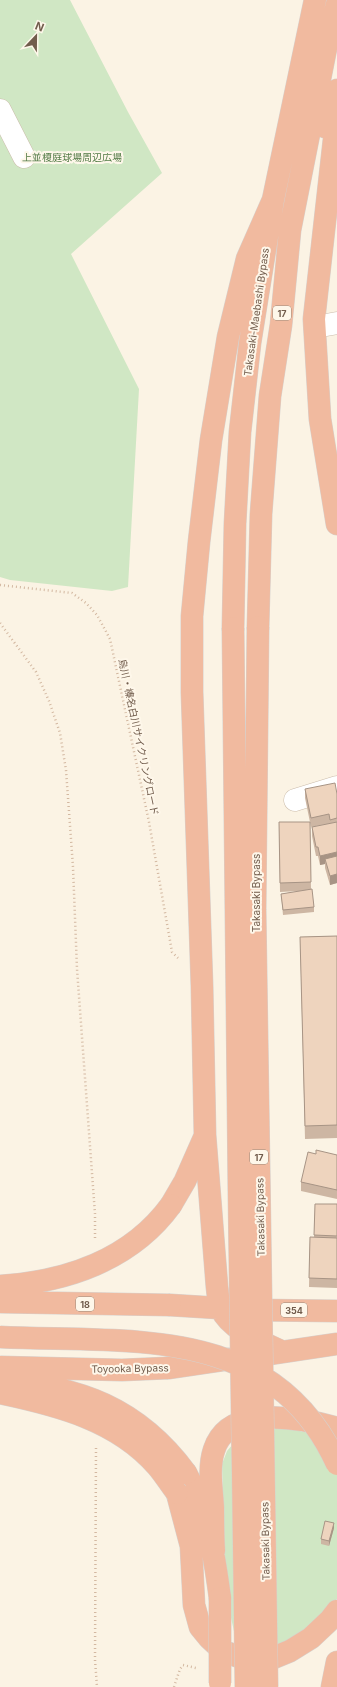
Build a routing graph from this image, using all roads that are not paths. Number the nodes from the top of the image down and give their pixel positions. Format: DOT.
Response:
graph roads {
  1 [pos="315,0"];
  2 [pos="337,4"];
  3 [pos="337,90"];
  4 [pos="0,110"];
  5 [pos="337,112"];
  6 [pos="24,157"];
  7 [pos="273,200"];
  8 [pos="337,323"];
  9 [pos="281,325"];
  10 [pos="315,327"];
  11 [pos="332,468"];
  12 [pos="337,524"];
  13 [pos="233,628"];
  14 [pos="337,787"];
  15 [pos="295,800"];
  16 [pos="205,1135"];
  17 [pos="0,1286"];
  18 [pos="0,1302"];
  19 [pos="221,1309"];
  20 [pos="251,1310"];
  21 [pos="337,1311"];
  22 [pos="337,1322"];
  23 [pos="0,1337"];
  24 [pos="337,1344"];
  25 [pos="283,1352"];
  26 [pos="0,1367"];
  27 [pos="0,1381"];
  28 [pos="0,1393"];
  29 [pos="337,1428"];
  30 [pos="337,1464"];
  31 [pos="214,1551"];
  32 [pos="337,1610"];
  33 [pos="337,1662"];
  34 [pos="220,1685"];
  35 [pos="246,1687"];
  36 [pos="267,1687"];
  37 [pos="332,1687"];
  1 -- 7 [label="highway, Takasaki-Maebashi Bypass / 17"];
  2 -- 9 [label="highway, 17"];
  3 -- 9 [label="highway"];
  4 -- 6 [label="street"];
  5 -- 10 [label="highway"];
  7 -- 13 [label="highway, Takasaki-Maebashi Bypass / 17"];
  7 -- 16 [label="highway, 17"];
  8 -- 10 [label="street"];
  9 -- 36 [label="highway, Takasaki Bypass / 17, bridge"];
  10 -- 11 [label="highway"];
  11 -- 12 [label="highway"];
  13 -- 35 [label="highway, Takasaki Bypass / 17, bridge"];
  14 -- 15 [label="street"];
  16 -- 17 [label="highway, bridge"];
  16 -- 19 [label="highway, 17"];
  18 -- 19 [label="highway, 18, bridge"];
  19 -- 20 [label="highway, 354"];
  19 -- 25 [label="highway"];
  20 -- 21 [label="highway, 354"];
  20 -- 22 [label="highway"];
  23 -- 30 [label="highway, bridge"];
  24 -- 25 [label="highway, Toyooka Bypass"];
  25 -- 26 [label="highway, Toyooka Bypass, bridge"];
  27 -- 31 [label="highway, bridge"];
  28 -- 32 [label="highway, bridge"];
  29 -- 31 [label="highway"];
  31 -- 34 [label="highway, bridge"];
  33 -- 37 [label="highway"];
}
